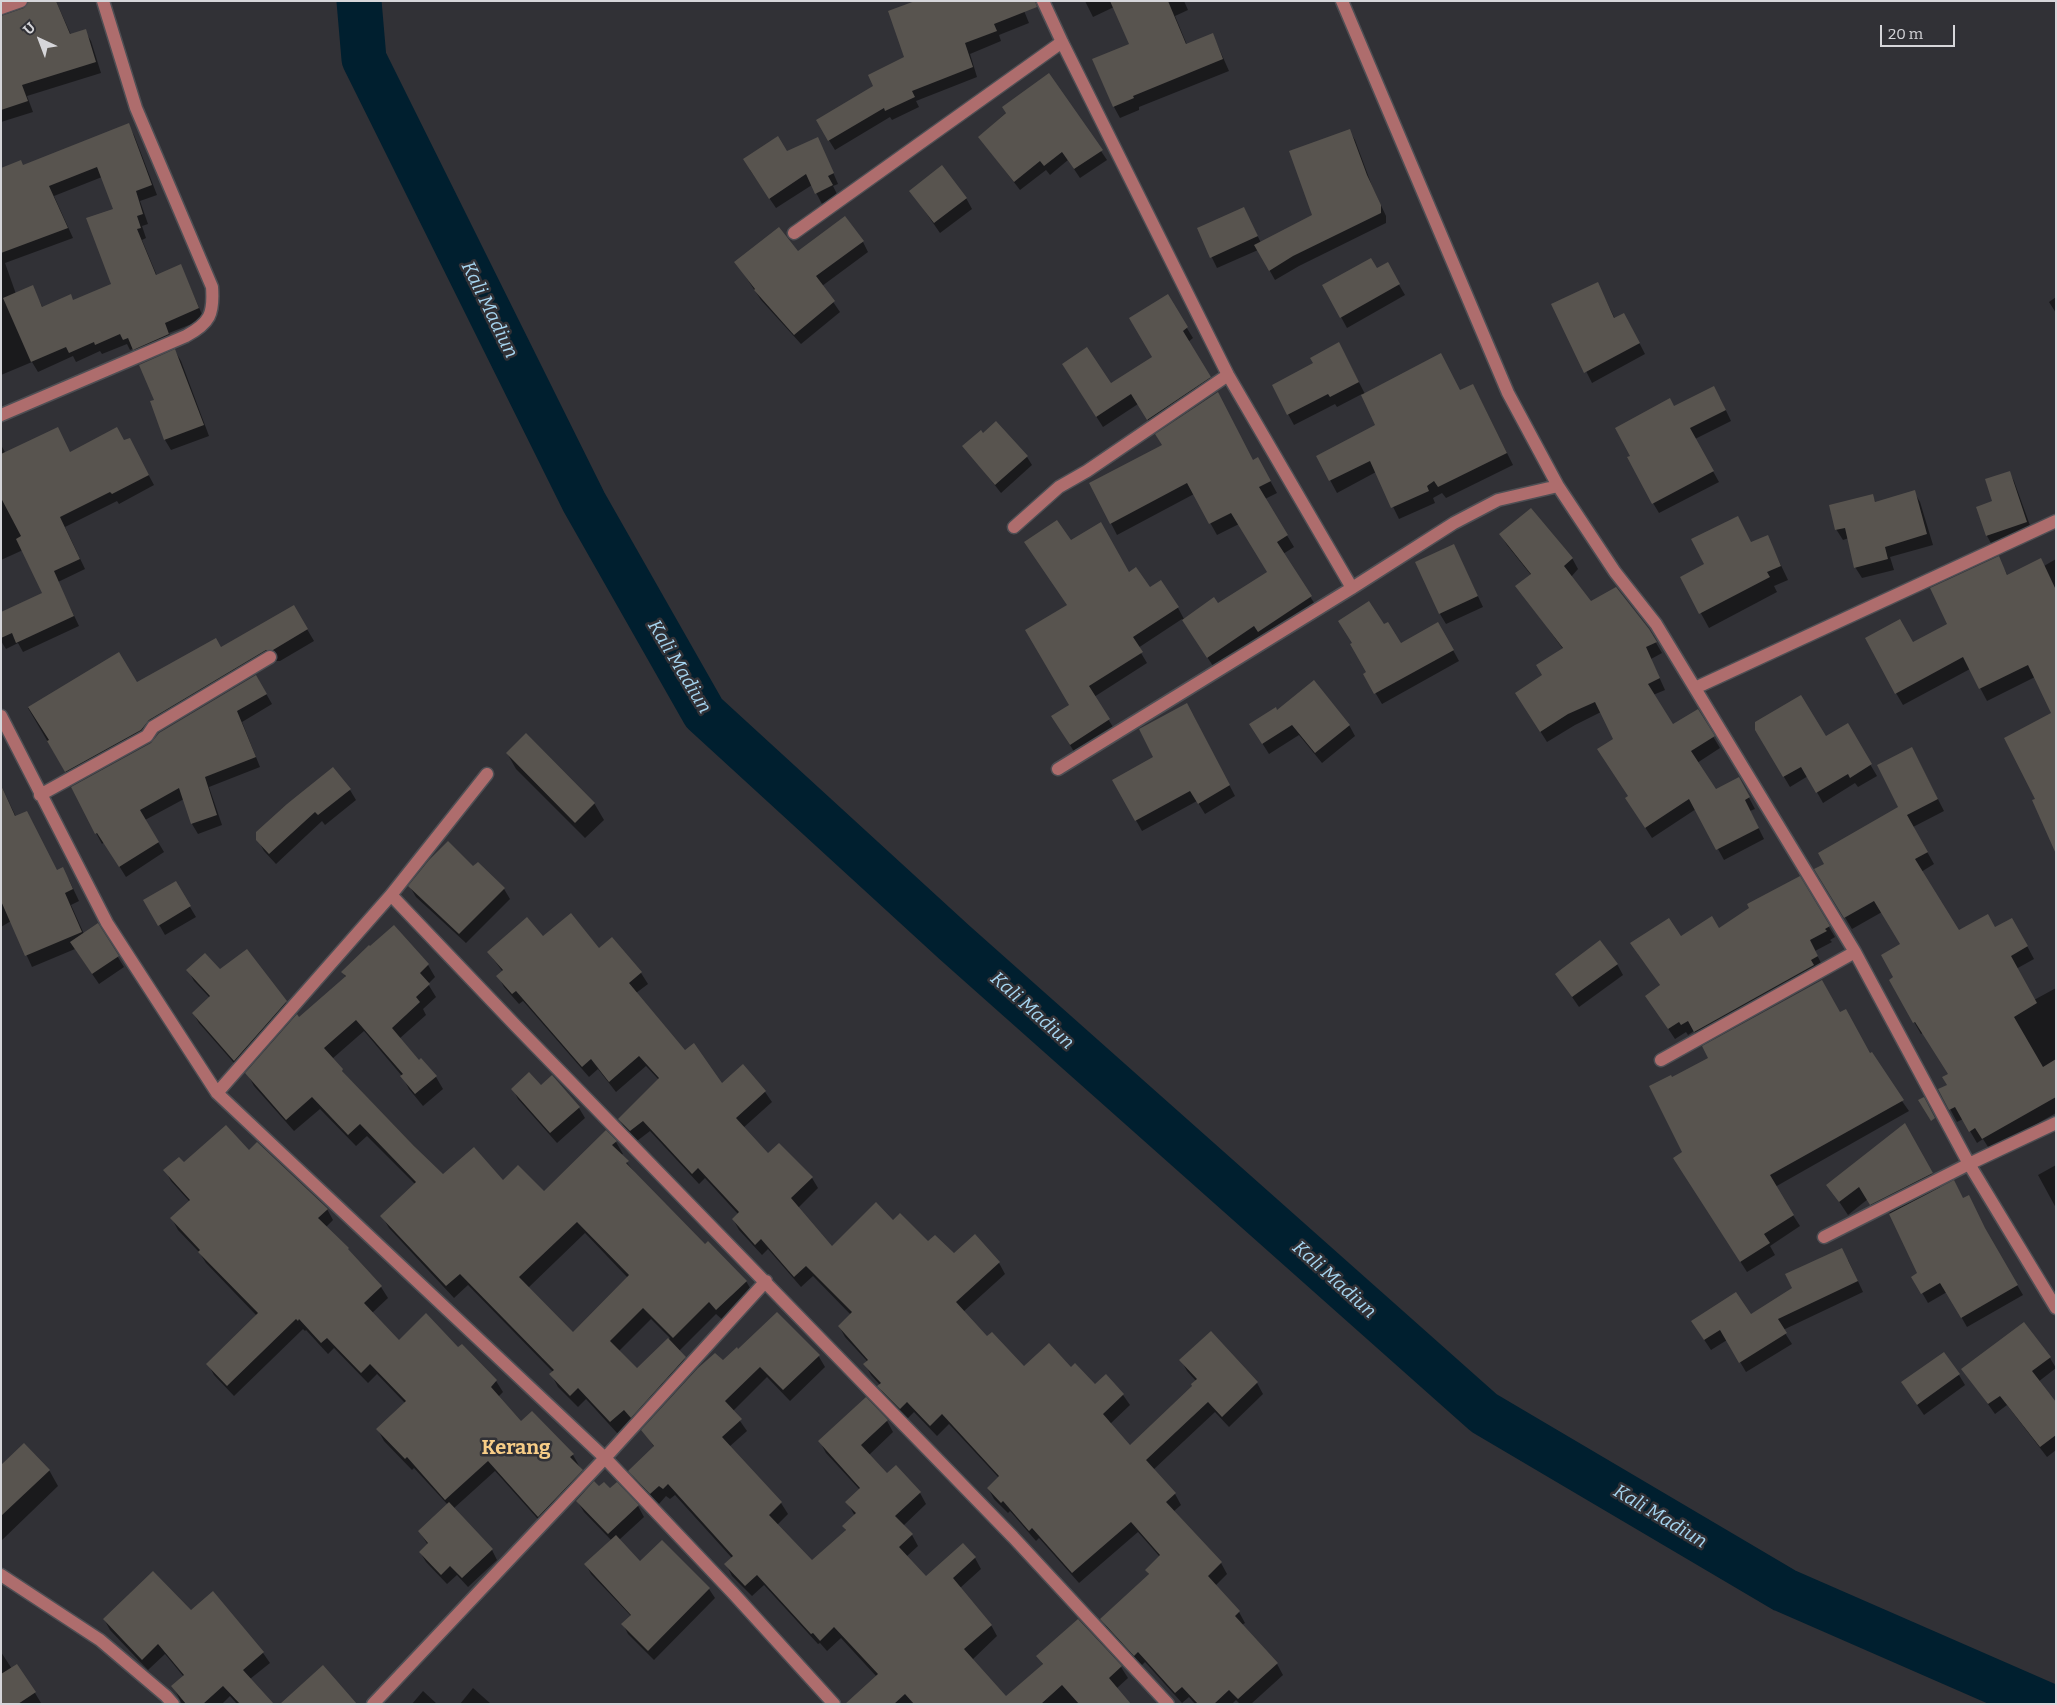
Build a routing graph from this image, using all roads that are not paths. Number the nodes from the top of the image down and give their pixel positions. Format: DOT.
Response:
graph roads {
  1 [pos="21,1"];
  2 [pos="103,1"];
  3 [pos="1043,1"];
  4 [pos="1342,1"];
  5 [pos="1,8"];
  6 [pos="1062,42"];
  7 [pos="794,233"];
  8 [pos="1228,375"];
  9 [pos="1,415"];
  10 [pos="1558,486"];
  11 [pos="2056,521"];
  12 [pos="1014,527"];
  13 [pos="1352,588"];
  14 [pos="270,657"];
  15 [pos="1695,688"];
  16 [pos="1,716"];
  17 [pos="1058,769"];
  18 [pos="487,774"];
  19 [pos="40,795"];
  20 [pos="391,895"];
  21 [pos="1855,952"];
  22 [pos="1661,1060"];
  23 [pos="216,1093"];
  24 [pos="2056,1123"];
  25 [pos="1969,1164"];
  26 [pos="1824,1238"];
  27 [pos="766,1281"];
  28 [pos="2056,1308"];
  29 [pos="605,1458"];
  30 [pos="1,1575"];
  31 [pos="173,1704"];
  32 [pos="373,1704"];
  33 [pos="834,1704"];
  34 [pos="1168,1704"];
  1 -- 5 [label="street"];
  2 -- 9 [label="street"];
  3 -- 6 [label="street"];
  4 -- 10 [label="street"];
  6 -- 7 [label="street"];
  6 -- 8 [label="street"];
  8 -- 12 [label="street"];
  8 -- 13 [label="street"];
  10 -- 13 [label="street"];
  10 -- 15 [label="street"];
  11 -- 15 [label="street"];
  13 -- 17 [label="street"];
  14 -- 19 [label="street"];
  15 -- 21 [label="street"];
  16 -- 19 [label="street"];
  18 -- 20 [label="street"];
  19 -- 23 [label="street"];
  20 -- 23 [label="street"];
  20 -- 27 [label="street"];
  21 -- 22 [label="street"];
  21 -- 25 [label="street"];
  23 -- 29 [label="street"];
  24 -- 25 [label="street"];
  25 -- 26 [label="street"];
  25 -- 28 [label="street"];
  27 -- 29 [label="street"];
  27 -- 34 [label="street"];
  29 -- 32 [label="street"];
  29 -- 33 [label="street"];
  30 -- 31 [label="street"];
}
